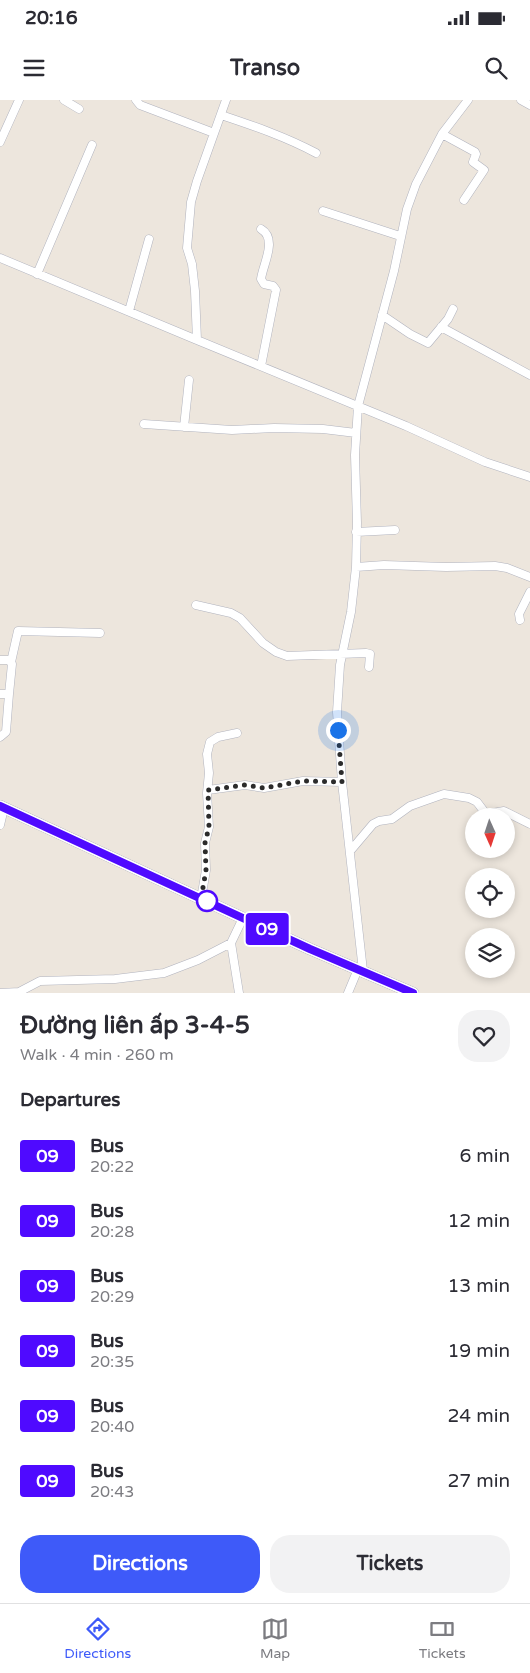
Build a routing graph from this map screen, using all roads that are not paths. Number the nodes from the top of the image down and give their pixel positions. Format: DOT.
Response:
graph roads {
  1 [pos="19,100"];
  2 [pos="64,100"];
  3 [pos="136,100"];
  4 [pos="226,100"];
  5 [pos="468,100"];
  6 [pos="521,100"];
  7 [pos="530,105"];
  8 [pos="79,109"];
  9 [pos="221,115"];
  10 [pos="214,134"];
  11 [pos="442,134"];
  12 [pos="0,142"];
  13 [pos="92,145"];
  14 [pos="316,153"];
  15 [pos="464,200"];
  16 [pos="323,211"];
  17 [pos="261,230"];
  18 [pos="400,236"];
  19 [pos="149,239"];
  20 [pos="0,258"];
  21 [pos="37,274"];
  22 [pos="453,309"];
  23 [pos="129,311"];
  24 [pos="382,315"];
  25 [pos="441,328"];
  26 [pos="198,340"];
  27 [pos="261,366"];
  28 [pos="530,375"];
  29 [pos="189,380"];
  30 [pos="358,406"];
  31 [pos="144,424"];
  32 [pos="184,427"];
  33 [pos="356,433"];
  34 [pos="530,476"];
  35 [pos="395,530"];
  36 [pos="356,532"];
  37 [pos="356,567"];
  38 [pos="530,577"];
  39 [pos="530,592"];
  40 [pos="196,605"];
  41 [pos="520,620"];
  42 [pos="100,633"];
  43 [pos="342,654"];
  44 [pos="0,660"];
  45 [pos="11,662"];
  46 [pos="369,667"];
  47 [pos="0,694"];
  48 [pos="9,694"];
  49 [pos="237,733"];
  50 [pos="0,737"];
  51 [pos="342,782"];
  52 [pos="208,790"];
  53 [pos="2,807"];
  54 [pos="530,824"];
  55 [pos="0,826"];
  56 [pos="351,850"];
  57 [pos="201,899"];
  58 [pos="243,918"];
  59 [pos="231,944"];
  60 [pos="361,970"];
  61 [pos="19,992"];
  62 [pos="0,993"];
  63 [pos="239,993"];
  64 [pos="348,993"];
  65 [pos="412,993"];
  1 -- 12 [label="street"];
  2 -- 8 [label="street"];
  3 -- 10 [label="street"];
  4 -- 9 [label="street"];
  5 -- 11 [label="street"];
  6 -- 7 [label="street"];
  9 -- 10 [label="street"];
  9 -- 14 [label="street"];
  10 -- 26 [label="street"];
  11 -- 15 [label="street"];
  11 -- 18 [label="street"];
  13 -- 21 [label="street"];
  16 -- 18 [label="street"];
  17 -- 27 [label="street"];
  18 -- 24 [label="street"];
  19 -- 23 [label="street"];
  20 -- 21 [label="street"];
  21 -- 23 [label="street"];
  22 -- 25 [label="street"];
  23 -- 26 [label="street"];
  24 -- 25 [label="street"];
  24 -- 30 [label="street"];
  25 -- 28 [label="street"];
  26 -- 27 [label="street"];
  27 -- 30 [label="street"];
  29 -- 32 [label="street"];
  30 -- 33 [label="street"];
  30 -- 34 [label="street"];
  31 -- 32 [label="street"];
  32 -- 33 [label="street"];
  33 -- 36 [label="street"];
  35 -- 36 [label="street"];
  36 -- 37 [label="street"];
  37 -- 38 [label="street"];
  37 -- 43 [label="street"];
  39 -- 41 [label="street"];
  40 -- 43 [label="street"];
  42 -- 45 [label="street"];
  43 -- 46 [label="street"];
  43 -- 51 [label="street"];
  44 -- 45 [label="street"];
  45 -- 48 [label="street"];
  47 -- 48 [label="street"];
  48 -- 50 [label="street"];
  49 -- 52 [label="street"];
  51 -- 52 [label="street"];
  51 -- 56 [label="street"];
  52 -- 57 [label="street"];
  53 -- 55 [label="street"];
  53 -- 57 [label="main road"];
  54 -- 56 [label="street"];
  56 -- 60 [label="street"];
  57 -- 58 [label="main road"];
  58 -- 59 [label="street"];
  58 -- 60 [label="main road"];
  59 -- 61 [label="street"];
  59 -- 63 [label="street"];
  60 -- 64 [label="street"];
  60 -- 65 [label="main road"];
  61 -- 62 [label="street"];
}
